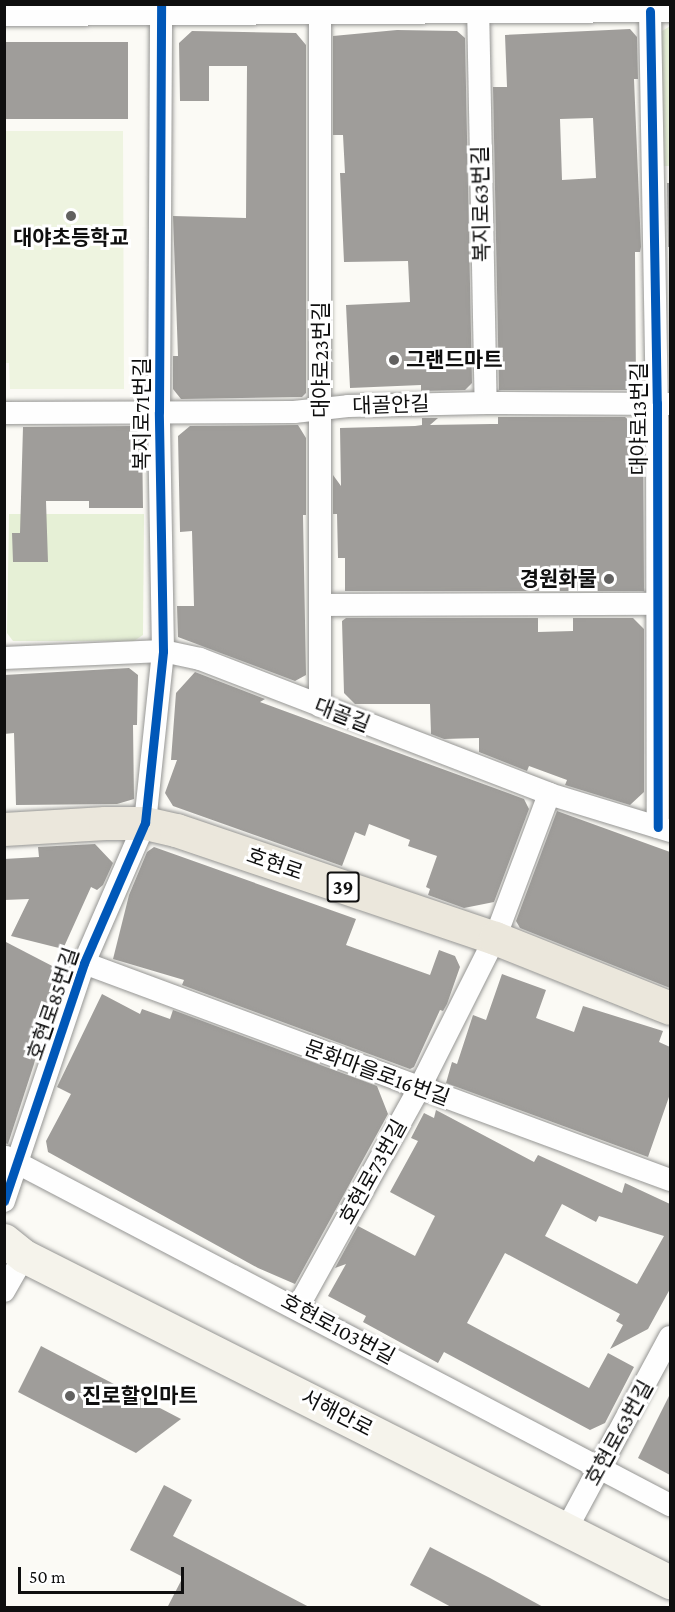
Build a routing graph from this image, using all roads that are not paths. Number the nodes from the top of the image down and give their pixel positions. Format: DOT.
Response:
graph roads {
  1 [pos="478,8"];
  2 [pos="161,9"];
  3 [pos="660,11"];
  4 [pos="320,14"];
  5 [pos="4,15"];
  6 [pos="486,402"];
  7 [pos="664,404"];
  8 [pos="321,411"];
  9 [pos="159,412"];
  10 [pos="4,413"];
  11 [pos="656,604"];
  12 [pos="322,605"];
  13 [pos="164,651"];
  14 [pos="4,658"];
  15 [pos="320,706"];
  16 [pos="549,794"];
  17 [pos="145,823"];
  18 [pos="4,829"];
  19 [pos="664,829"];
  20 [pos="495,938"];
  21 [pos="84,963"];
  22 [pos="670,1008"];
  23 [pos="419,1089"];
  24 [pos="11,1160"];
  25 [pos="670,1180"];
  26 [pos="4,1201"];
  27 [pos="14,1248"];
  28 [pos="4,1291"];
  29 [pos="298,1307"];
  30 [pos="670,1337"];
  31 [pos="600,1467"];
  32 [pos="670,1504"];
  33 [pos="567,1528"];
  34 [pos="670,1582"];
  1 -- 3 [label="street"];
  1 -- 4 [label="street"];
  1 -- 6 [label="street, 복지로63번길"];
  2 -- 4 [label="street"];
  2 -- 5 [label="street"];
  2 -- 9 [label="street, 복지로71번길"];
  3 -- 7 [label="street, 대야로13번길"];
  4 -- 8 [label="street, 대야로23번길"];
  6 -- 7 [label="street, 대골안길"];
  6 -- 8 [label="street, 대골안길"];
  7 -- 11 [label="street, 대야로13번길"];
  8 -- 9 [label="street, 대골안길"];
  8 -- 12 [label="street, 대야로23번길"];
  9 -- 10 [label="street, 대골안길"];
  9 -- 13 [label="street, 복지로71번길"];
  11 -- 12 [label="street"];
  11 -- 19 [label="street, 대야로13번길"];
  12 -- 15 [label="street, 대야로23번길"];
  13 -- 14 [label="street, 대골길"];
  13 -- 15 [label="street, 대골길"];
  13 -- 17 [label="street, 복지로71번길"];
  15 -- 16 [label="street, 대골길"];
  16 -- 19 [label="street, 대골길"];
  16 -- 20 [label="street, 호현로73번길"];
  17 -- 18 [label="main road, 호현로 / 39"];
  17 -- 20 [label="main road, 호현로 / 39"];
  17 -- 21 [label="street, 호현로85번길"];
  20 -- 22 [label="main road, 호현로 / 39"];
  20 -- 23 [label="street, 호현로73번길"];
  21 -- 23 [label="street, 문화마을로16번길"];
  21 -- 24 [label="street, 호현로85번길"];
  23 -- 25 [label="street, 문화마을로16번길"];
  23 -- 29 [label="street, 호현로73번길"];
  24 -- 26 [label="street, 호현로85번길"];
  24 -- 29 [label="street, 호현로103번길"];
  27 -- 28 [label="street"];
  27 -- 33 [label="main road, 서해안로"];
  29 -- 31 [label="street, 호현로103번길"];
  30 -- 31 [label="street, 호현로63번길"];
  31 -- 32 [label="street, 호현로103번길"];
  31 -- 33 [label="street, 호현로63번길"];
  33 -- 34 [label="main road, 서해안로"];
}
